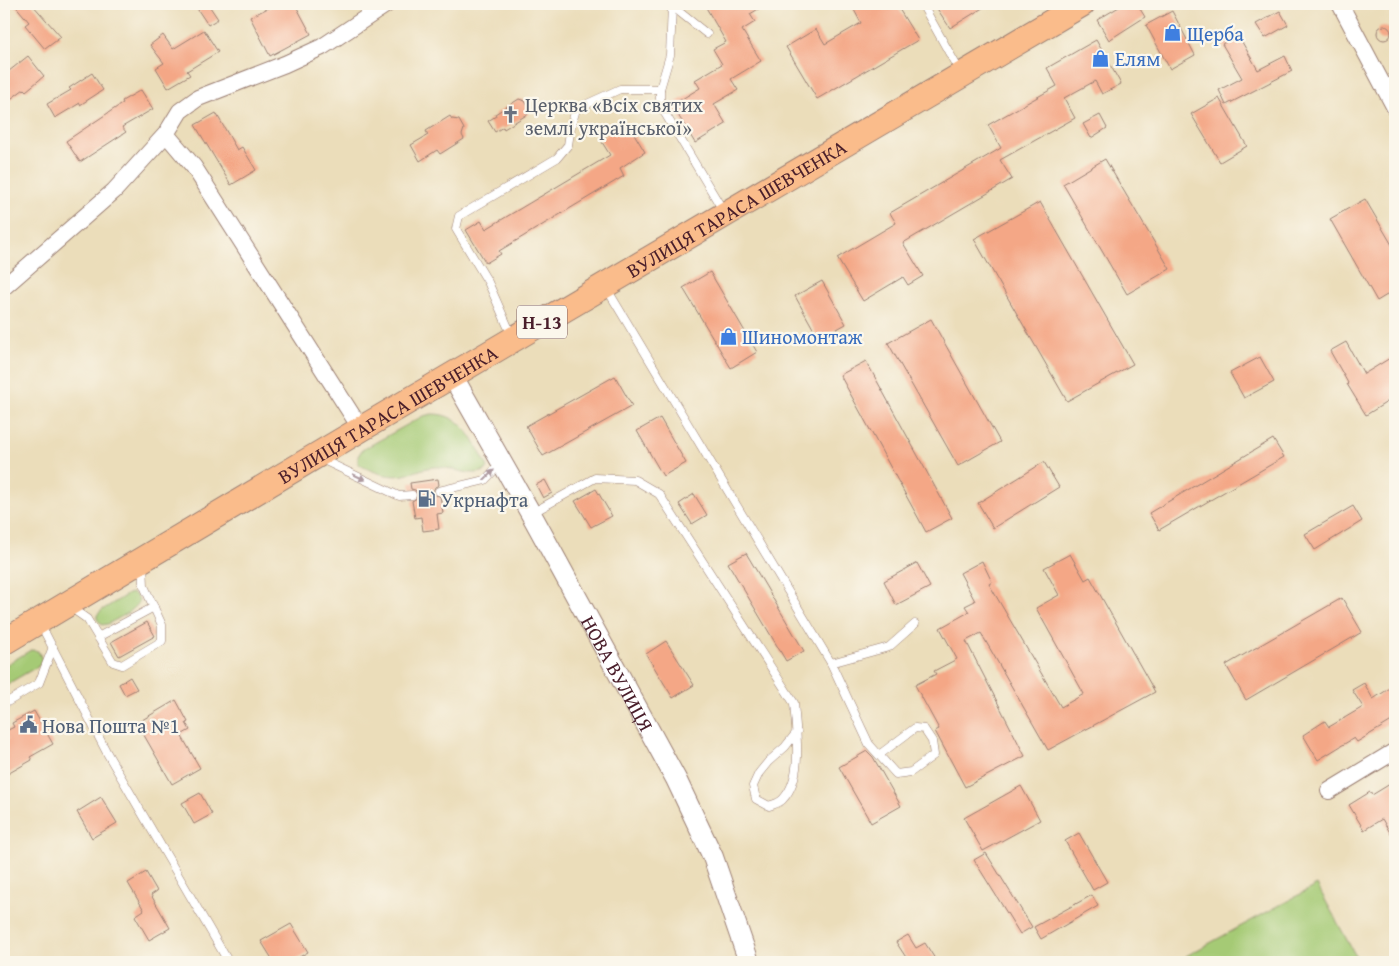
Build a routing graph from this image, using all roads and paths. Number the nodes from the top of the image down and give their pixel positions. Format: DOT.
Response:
graph roads {
  1 [pos="387,4"];
  2 [pos="672,4"];
  3 [pos="922,4"];
  4 [pos="1082,4"];
  5 [pos="1340,4"];
  6 [pos="707,34"];
  7 [pos="961,74"];
  8 [pos="1390,82"];
  9 [pos="660,89"];
  10 [pos="1395,108"];
  11 [pos="166,134"];
  12 [pos="725,214"];
  13 [pos="605,285"];
  14 [pos="4,288"];
  15 [pos="513,339"];
  16 [pos="458,386"];
  17 [pos="361,429"];
  18 [pos="314,456"];
  19 [pos="501,462"];
  20 [pos="439,491"];
  21 [pos="412,495"];
  22 [pos="531,514"];
  23 [pos="142,559"];
  24 [pos="66,605"];
  25 [pos="154,607"];
  26 [pos="39,621"];
  27 [pos="915,624"];
  28 [pos="98,638"];
  29 [pos="4,642"];
  30 [pos="53,647"];
  31 [pos="831,664"];
  32 [pos="4,704"];
  33 [pos="796,732"];
  34 [pos="1395,750"];
  35 [pos="879,755"];
  36 [pos="1329,791"];
  37 [pos="228,961"];
  38 [pos="749,962"];
  1 -- 11 [label="street"];
  2 -- 6 [label="lane"];
  2 -- 9 [label="lane"];
  3 -- 7 [label="lane"];
  4 -- 7 [label="main road, ВУЛИЦЯ ТАРАСА ШЕВЧЕНКА / Н-13"];
  5 -- 8 [label="street"];
  7 -- 12 [label="main road, ВУЛИЦЯ ТАРАСА ШЕВЧЕНКА / Н-13"];
  8 -- 10 [label="street"];
  9 -- 12 [label="lane"];
  9 -- 15 [label="lane"];
  11 -- 14 [label="street"];
  11 -- 17 [label="street"];
  12 -- 13 [label="main road, ВУЛИЦЯ ТАРАСА ШЕВЧЕНКА / Н-13"];
  13 -- 15 [label="main road, ВУЛИЦЯ ТАРАСА ШЕВЧЕНКА / Н-13"];
  13 -- 31 [label="lane"];
  15 -- 16 [label="main road, ВУЛИЦЯ ТАРАСА ШЕВЧЕНКА / Н-13"];
  16 -- 17 [label="main road, ВУЛИЦЯ ТАРАСА ШЕВЧЕНКА / Н-13"];
  16 -- 19 [label="street, НОВА ВУЛИЦЯ"];
  17 -- 18 [label="main road, ВУЛИЦЯ ТАРАСА ШЕВЧЕНКА / Н-13"];
  18 -- 21 [label="lane, one-way"];
  18 -- 23 [label="main road, ВУЛИЦЯ ТАРАСА ШЕВЧЕНКА / Н-13"];
  20 -- 19 [label="lane, one-way"];
  19 -- 22 [label="street, НОВА ВУЛИЦЯ"];
  22 -- 33 [label="lane"];
  22 -- 38 [label="street, НОВА ВУЛИЦЯ"];
  23 -- 24 [label="main road, ВУЛИЦЯ ТАРАСА ШЕВЧЕНКА / Н-13"];
  23 -- 25 [label="lane"];
  24 -- 26 [label="main road, ВУЛИЦЯ ТАРАСА ШЕВЧЕНКА / Н-13"];
  24 -- 28 [label="lane"];
  25 -- 28 [label="lane"];
  25 -- 28 [label="lane"];
  26 -- 29 [label="main road, ВУЛИЦЯ ТАРАСА ШЕВЧЕНКА / Н-13"];
  26 -- 30 [label="lane"];
  27 -- 31 [label="lane"];
  30 -- 32 [label="lane"];
  30 -- 37 [label="lane"];
  31 -- 35 [label="lane"];
  33 -- 33 [label="lane"];
  34 -- 36 [label="street"];
  35 -- 35 [label="lane"];
}
